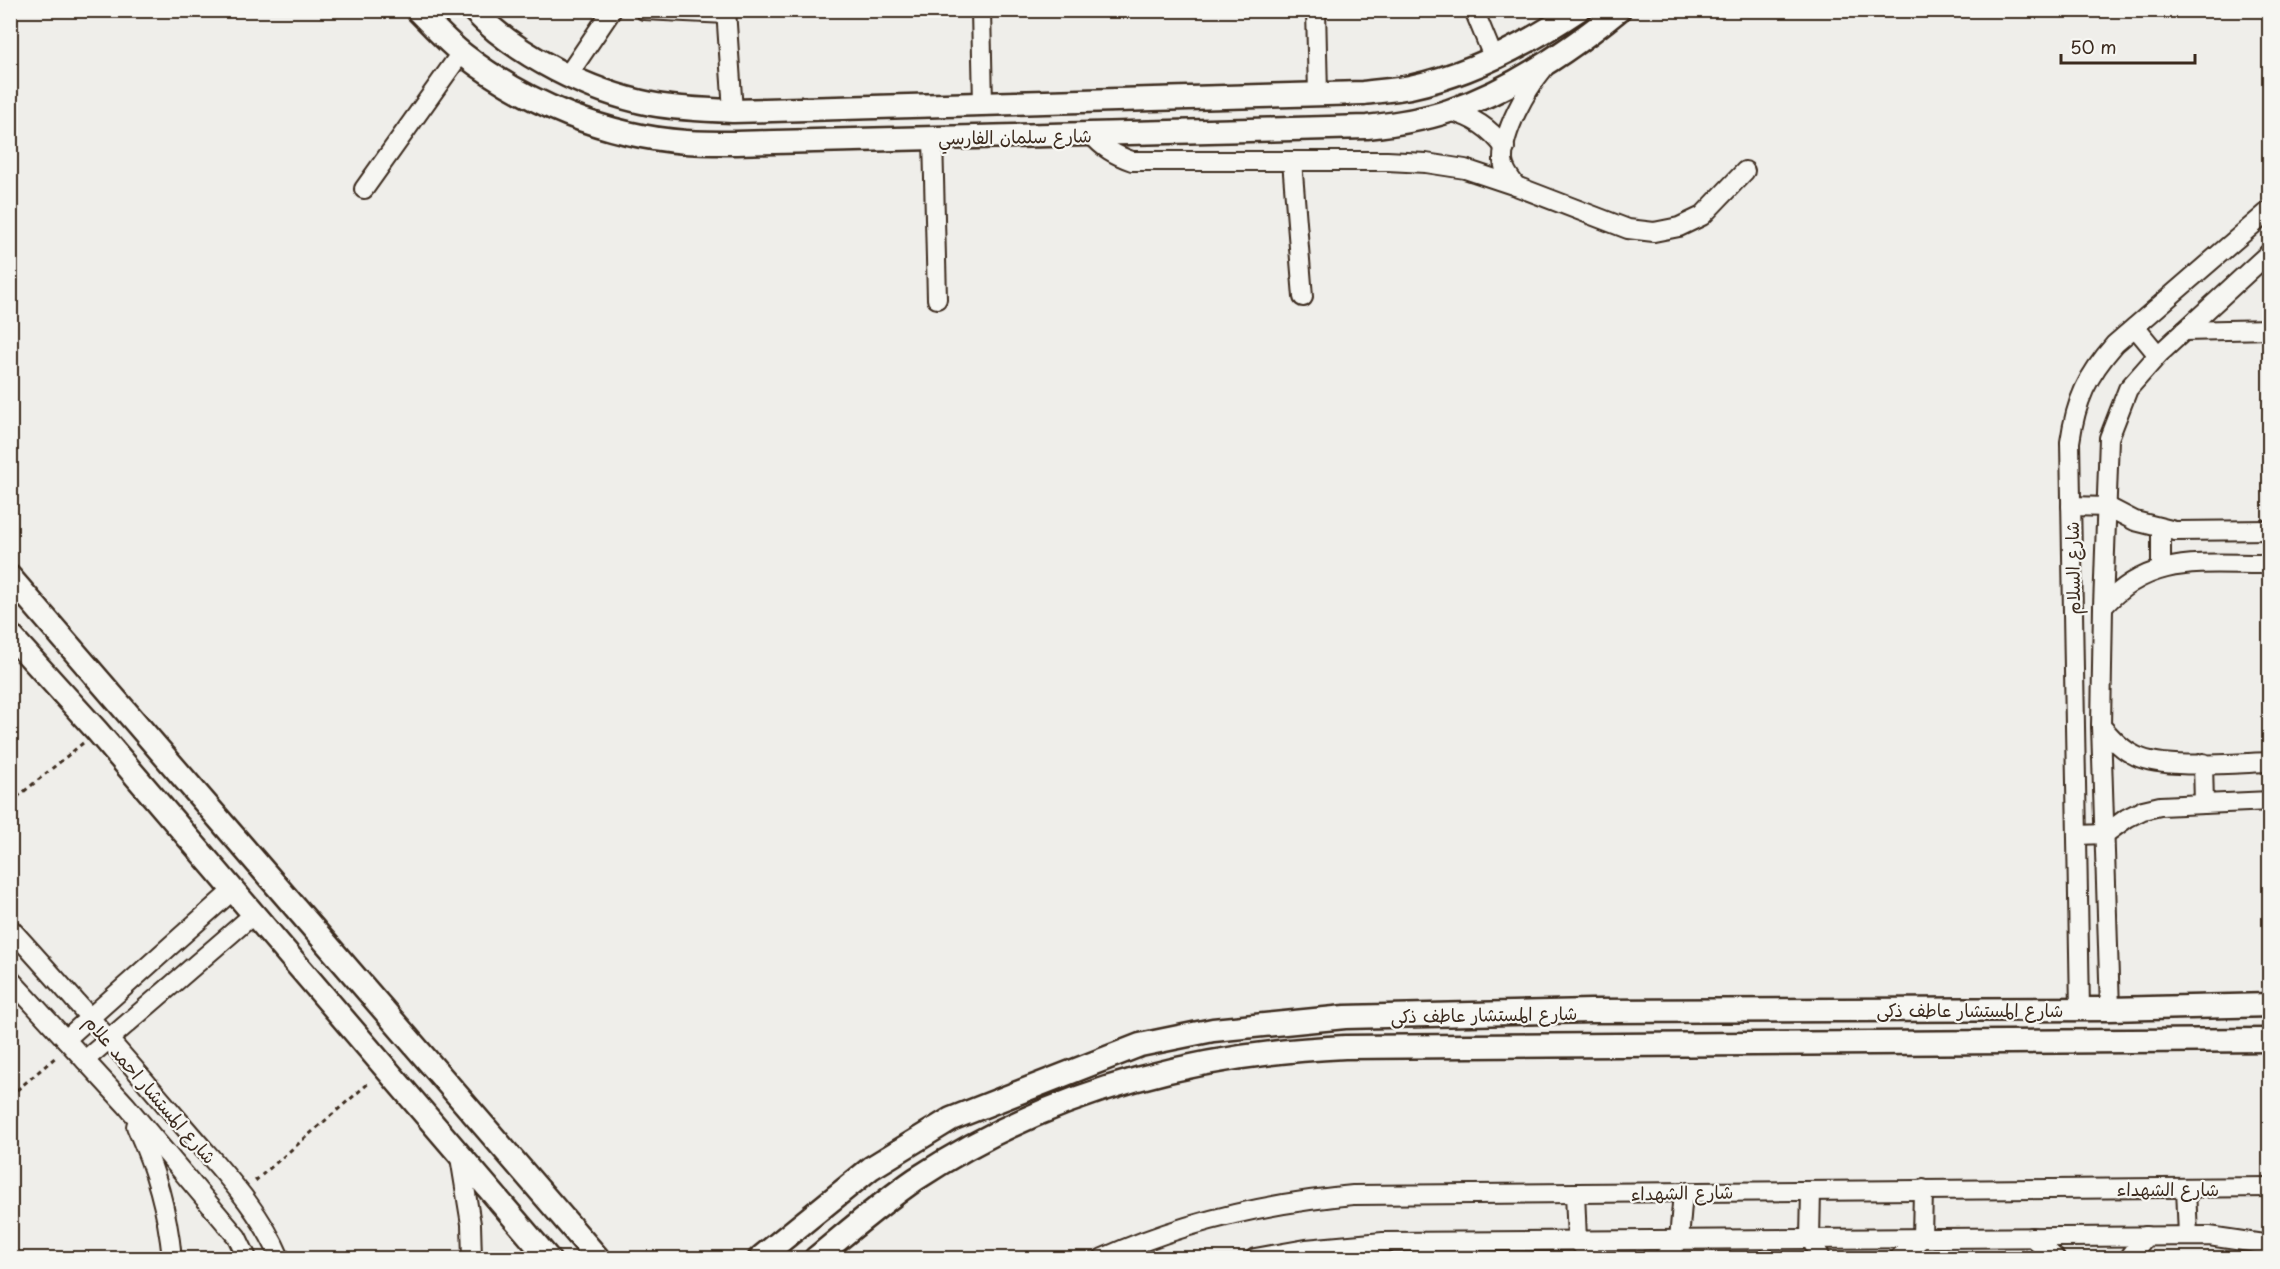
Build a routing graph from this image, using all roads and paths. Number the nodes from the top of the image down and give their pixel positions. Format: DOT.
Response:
graph roads {
  1 [pos="417,10"];
  2 [pos="612,10"];
  3 [pos="644,10"];
  4 [pos="981,10"];
  5 [pos="1316,10"];
  6 [pos="1474,10"];
  7 [pos="1578,10"];
  8 [pos="1619,10"];
  9 [pos="478,12"];
  10 [pos="726,12"];
  11 [pos="461,53"];
  12 [pos="1494,59"];
  13 [pos="1551,60"];
  14 [pos="568,75"];
  15 [pos="1318,94"];
  16 [pos="983,104"];
  17 [pos="733,111"];
  18 [pos="1449,111"];
  19 [pos="1090,134"];
  20 [pos="933,138"];
  21 [pos="1505,148"];
  22 [pos="1292,161"];
  23 [pos="1745,171"];
  24 [pos="1516,186"];
  25 [pos="364,189"];
  26 [pos="2270,210"];
  27 [pos="2270,252"];
  28 [pos="1303,297"];
  29 [pos="937,299"];
  30 [pos="2134,327"];
  31 [pos="2270,329"];
  32 [pos="2184,331"];
  33 [pos="2158,355"];
  34 [pos="2071,506"];
  35 [pos="2108,507"];
  36 [pos="2161,528"];
  37 [pos="2270,530"];
  38 [pos="2270,564"];
  39 [pos="2161,568"];
  40 [pos="10,577"];
  41 [pos="2103,607"];
  42 [pos="10,635"];
  43 [pos="18,650"];
  44 [pos="2102,726"];
  45 [pos="97,731"];
  46 [pos="2270,762"];
  47 [pos="2203,763"];
  48 [pos="2270,801"];
  49 [pos="10,803"];
  50 [pos="2204,804"];
  51 [pos="2105,834"];
  52 [pos="2077,835"];
  53 [pos="233,890"];
  54 [pos="254,914"];
  55 [pos="10,928"];
  56 [pos="10,979"];
  57 [pos="2270,1005"];
  58 [pos="2080,1009"];
  59 [pos="2109,1009"];
  60 [pos="1822,1010"];
  61 [pos="90,1017"];
  62 [pos="109,1038"];
  63 [pos="2270,1040"];
  64 [pos="68,1042"];
  65 [pos="1821,1044"];
  66 [pos="85,1060"];
  67 [pos="386,1069"];
  68 [pos="10,1096"];
  69 [pos="126,1105"];
  70 [pos="460,1157"];
  71 [pos="2270,1187"];
  72 [pos="2186,1188"];
  73 [pos="1923,1190"];
  74 [pos="1811,1191"];
  75 [pos="1683,1192"];
  76 [pos="240,1193"];
  77 [pos="1575,1193"];
  78 [pos="2146,1236"];
  79 [pos="2188,1236"];
  80 [pos="2032,1237"];
  81 [pos="1810,1238"];
  82 [pos="1922,1238"];
  83 [pos="1577,1240"];
  84 [pos="1679,1240"];
  85 [pos="2270,1245"];
  86 [pos="172,1258"];
  87 [pos="247,1258"];
  88 [pos="280,1258"];
  89 [pos="472,1258"];
  90 [pos="548,1258"];
  91 [pos="598,1258"];
  92 [pos="760,1258"];
  93 [pos="816,1258"];
  94 [pos="1103,1258"];
  95 [pos="1255,1258"];
  96 [pos="1593,1258"];
  97 [pos="1664,1258"];
  98 [pos="1821,1258"];
  99 [pos="1899,1258"];
  100 [pos="2055,1258"];
  101 [pos="2129,1258"];
  1 -- 11 [label="street, شارع سلمان الفارسي"];
  2 -- 14 [label="street"];
  3 -- 10 [label="street"];
  4 -- 16 [label="street"];
  5 -- 15 [label="street"];
  6 -- 12 [label="street"];
  7 -- 12 [label="street, شارع سلمان الفارسي"];
  8 -- 13 [label="street, شارع سلمان الفارسي"];
  9 -- 14 [label="street, شارع سلمان الفارسي"];
  10 -- 17 [label="street"];
  11 -- 20 [label="street, شارع سلمان الفارسي"];
  11 -- 25 [label="street"];
  12 -- 15 [label="street, شارع سلمان الفارسي"];
  13 -- 18 [label="street, شارع سلمان الفارسي"];
  13 -- 21 [label="street"];
  14 -- 17 [label="street, شارع سلمان الفارسي"];
  15 -- 16 [label="street, شارع سلمان الفارسي"];
  16 -- 17 [label="street, شارع سلمان الفارسي"];
  18 -- 19 [label="street, شارع سلمان الفارسي"];
  18 -- 21 [label="street"];
  19 -- 20 [label="street, شارع سلمان الفارسي"];
  19 -- 22 [label="street"];
  20 -- 29 [label="street"];
  21 -- 24 [label="street"];
  22 -- 24 [label="street"];
  22 -- 28 [label="street"];
  23 -- 24 [label="street"];
  26 -- 30 [label="street, شارع السلام"];
  27 -- 32 [label="street, شارع السلام"];
  30 -- 33 [label="street"];
  30 -- 34 [label="street, شارع السلام"];
  31 -- 32 [label="street"];
  32 -- 33 [label="street, شارع السلام"];
  33 -- 35 [label="street, شارع السلام"];
  34 -- 35 [label="street"];
  34 -- 52 [label="street, شارع السلام"];
  35 -- 36 [label="street"];
  35 -- 41 [label="street, شارع السلام"];
  36 -- 37 [label="street"];
  36 -- 39 [label="street"];
  38 -- 39 [label="street"];
  39 -- 41 [label="street"];
  40 -- 91 [label="street"];
  41 -- 44 [label="street, شارع السلام"];
  42 -- 43 [label="street"];
  43 -- 45 [label="street"];
  44 -- 47 [label="street"];
  44 -- 51 [label="street, شارع السلام"];
  45 -- 49 [label="path"];
  45 -- 53 [label="street"];
  46 -- 47 [label="street"];
  47 -- 50 [label="street"];
  48 -- 50 [label="street"];
  50 -- 51 [label="street"];
  51 -- 52 [label="street"];
  51 -- 59 [label="street, شارع السلام"];
  52 -- 58 [label="street, شارع السلام"];
  53 -- 54 [label="street"];
  53 -- 61 [label="street"];
  54 -- 62 [label="street"];
  54 -- 67 [label="street"];
  55 -- 61 [label="street, شارع المستشار احمد علام"];
  56 -- 64 [label="street, شارع المستشار احمد علام"];
  57 -- 59 [label="street, شارع المستشار عاطف ذكى"];
  58 -- 59 [label="street, شارع المستشار عاطف ذكى"];
  58 -- 60 [label="street, شارع المستشار عاطف ذكى"];
  60 -- 65 [label="street"];
  60 -- 92 [label="street, شارع المستشار عاطف ذكى"];
  61 -- 62 [label="street, شارع المستشار احمد علام"];
  61 -- 64 [label="street"];
  62 -- 66 [label="street"];
  62 -- 76 [label="street, شارع المستشار احمد علام"];
  63 -- 65 [label="street, شارع المستشار عاطف ذكى"];
  64 -- 66 [label="street, شارع المستشار احمد علام"];
  64 -- 68 [label="path"];
  65 -- 93 [label="street, شارع المستشار عاطف ذكى"];
  66 -- 69 [label="street, شارع المستشار احمد علام"];
  67 -- 70 [label="street"];
  67 -- 76 [label="path"];
  69 -- 86 [label="street"];
  69 -- 87 [label="street, شارع المستشار احمد علام"];
  70 -- 89 [label="street"];
  70 -- 90 [label="street"];
  71 -- 72 [label="street, شارع الشهداء"];
  72 -- 73 [label="street, شارع الشهداء"];
  72 -- 79 [label="street"];
  73 -- 74 [label="street, شارع الشهداء"];
  73 -- 82 [label="street"];
  74 -- 75 [label="street, شارع الشهداء"];
  74 -- 81 [label="street"];
  75 -- 77 [label="street, شارع الشهداء"];
  75 -- 84 [label="street"];
  76 -- 88 [label="street, شارع المستشار احمد علام"];
  77 -- 83 [label="street"];
  77 -- 94 [label="street, شارع الشهداء"];
  78 -- 79 [label="street"];
  78 -- 80 [label="street"];
  78 -- 101 [label="street"];
  79 -- 85 [label="street"];
  80 -- 82 [label="street"];
  80 -- 100 [label="street"];
  81 -- 82 [label="street"];
  81 -- 84 [label="street"];
  81 -- 98 [label="street"];
  82 -- 99 [label="street"];
  83 -- 84 [label="street"];
  83 -- 95 [label="street"];
  83 -- 96 [label="street"];
  84 -- 97 [label="street"];
}
